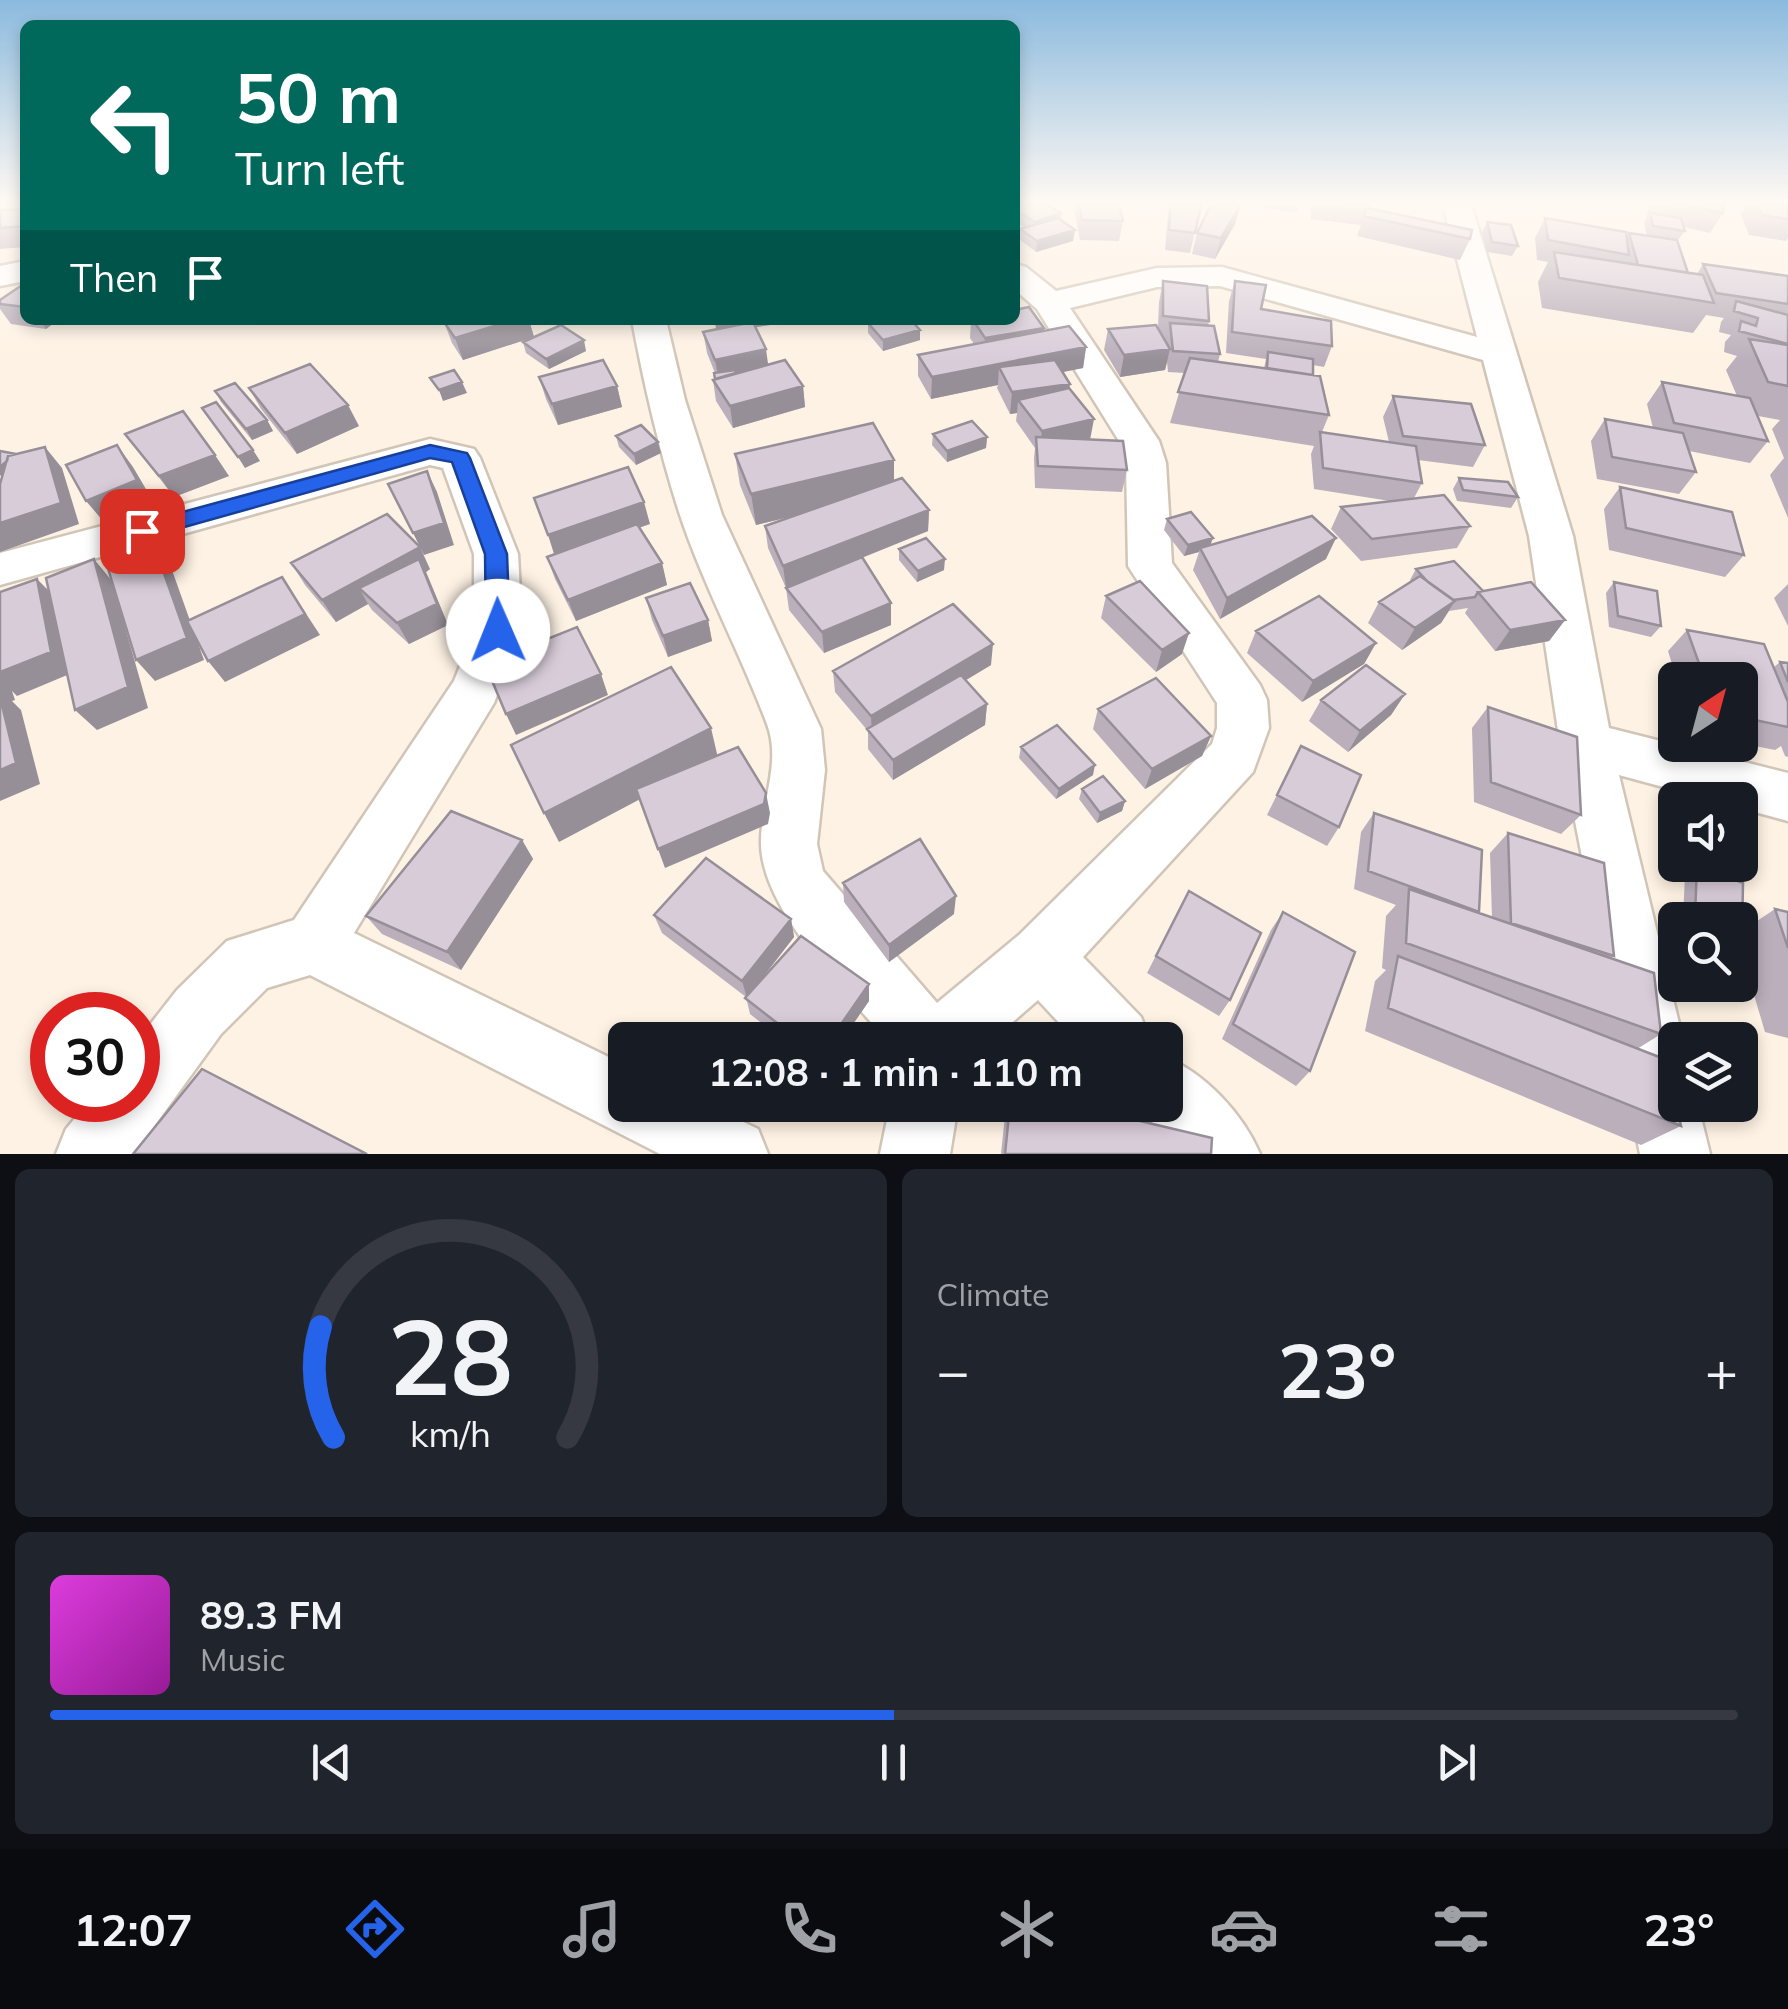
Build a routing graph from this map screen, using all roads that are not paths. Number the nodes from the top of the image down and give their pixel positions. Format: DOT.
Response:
graph roads {
  1 [pos="1473,255"];
  2 [pos="1032,288"];
  3 [pos="650,325"];
  4 [pos="1496,352"];
  5 [pos="0,569"];
  6 [pos="1586,744"];
  7 [pos="1788,797"];
  8 [pos="313,944"];
  9 [pos="1041,956"];
  10 [pos="912,1022"];
  11 [pos="964,1022"];
  12 [pos="1102,1022"];
  13 [pos="160,1064"];
  14 [pos="608,1092"];
  15 [pos="1183,1109"];
  16 [pos="115,1122"];
  17 [pos="669,1122"];
  18 [pos="921,1122"];
  19 [pos="91,1154"];
  20 [pos="733,1154"];
  21 [pos="915,1154"];
  22 [pos="1225,1154"];
  23 [pos="1675,1154"];
  1 -- 4 [label="street"];
  2 -- 4 [label="street"];
  2 -- 9 [label="street"];
  3 -- 10 [label="street"];
  4 -- 6 [label="street"];
  5 -- 8 [label="street"];
  6 -- 7 [label="street"];
  6 -- 23 [label="street"];
  8 -- 13 [label="street"];
  8 -- 14 [label="street"];
  9 -- 11 [label="street"];
  9 -- 12 [label="street"];
  15 -- 22 [label="street"];
  16 -- 19 [label="street"];
  17 -- 20 [label="street"];
  18 -- 21 [label="street"];
}
